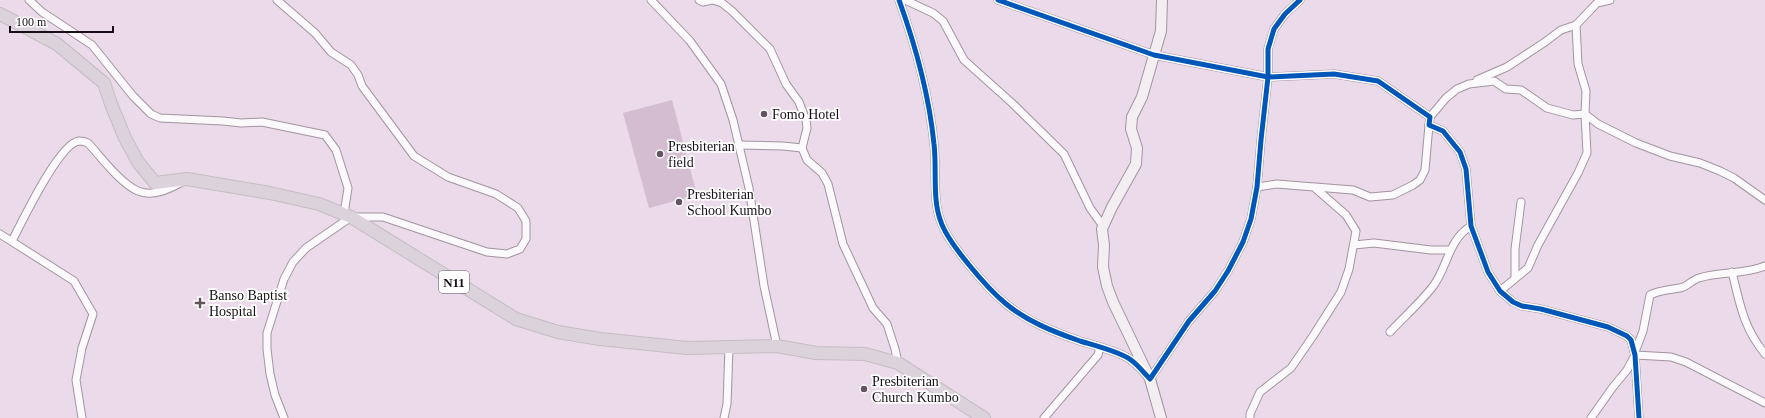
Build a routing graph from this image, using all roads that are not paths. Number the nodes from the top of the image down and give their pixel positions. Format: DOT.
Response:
graph roads {
  1 [pos="29,0"];
  2 [pos="277,0"];
  3 [pos="652,0"];
  4 [pos="699,0"];
  5 [pos="712,0"];
  6 [pos="899,0"];
  7 [pos="905,0"];
  8 [pos="998,0"];
  9 [pos="1162,0"];
  10 [pos="1300,0"];
  11 [pos="1610,0"];
  12 [pos="0,14"];
  13 [pos="1576,25"];
  14 [pos="1154,55"];
  15 [pos="1268,77"];
  16 [pos="1469,84"];
  17 [pos="1585,114"];
  18 [pos="1430,121"];
  19 [pos="739,145"];
  20 [pos="802,148"];
  21 [pos="187,179"];
  22 [pos="1257,187"];
  23 [pos="1314,187"];
  24 [pos="1765,200"];
  25 [pos="1521,202"];
  26 [pos="348,215"];
  27 [pos="1103,226"];
  28 [pos="1471,226"];
  29 [pos="0,234"];
  30 [pos="12,241"];
  31 [pos="1354,245"];
  32 [pos="1450,250"];
  33 [pos="1765,266"];
  34 [pos="1732,272"];
  35 [pos="1515,277"];
  36 [pos="1500,291"];
  37 [pos="1390,332"];
  38 [pos="777,346"];
  39 [pos="1100,347"];
  40 [pos="729,348"];
  41 [pos="1635,353"];
  42 [pos="1765,354"];
  43 [pos="898,363"];
  44 [pos="1150,379"];
  45 [pos="1765,402"];
  46 [pos="82,418"];
  47 [pos="284,418"];
  48 [pos="724,418"];
  49 [pos="984,418"];
  50 [pos="1044,418"];
  51 [pos="1161,418"];
  52 [pos="1250,418"];
  53 [pos="1591,418"];
  54 [pos="1639,418"];
  1 -- 26 [label="street"];
  2 -- 26 [label="street"];
  3 -- 19 [label="street"];
  4 -- 5 [label="street"];
  5 -- 20 [label="street"];
  6 -- 39 [label="street"];
  7 -- 27 [label="street"];
  8 -- 14 [label="street"];
  9 -- 14 [label="street"];
  10 -- 15 [label="street"];
  11 -- 13 [label="street"];
  12 -- 21 [label="highway, N11"];
  13 -- 16 [label="street"];
  13 -- 17 [label="street"];
  14 -- 15 [label="street"];
  14 -- 27 [label="street"];
  15 -- 18 [label="street"];
  15 -- 22 [label="street"];
  16 -- 17 [label="street"];
  16 -- 18 [label="street"];
  17 -- 24 [label="street"];
  17 -- 35 [label="street"];
  18 -- 23 [label="street"];
  18 -- 28 [label="street"];
  19 -- 20 [label="street"];
  19 -- 38 [label="street"];
  20 -- 43 [label="street"];
  21 -- 26 [label="highway, N11"];
  21 -- 30 [label="street"];
  22 -- 23 [label="street"];
  22 -- 44 [label="street"];
  23 -- 31 [label="street"];
  25 -- 35 [label="street"];
  26 -- 40 [label="highway, N11"];
  26 -- 47 [label="street"];
  27 -- 44 [label="street"];
  28 -- 32 [label="street"];
  28 -- 36 [label="street"];
  29 -- 30 [label="street"];
  30 -- 46 [label="street"];
  31 -- 32 [label="street"];
  31 -- 52 [label="street"];
  32 -- 37 [label="street"];
  33 -- 34 [label="street"];
  34 -- 41 [label="street"];
  34 -- 42 [label="street"];
  35 -- 36 [label="street"];
  36 -- 41 [label="street"];
  38 -- 40 [label="highway, N11"];
  38 -- 43 [label="highway, N11"];
  39 -- 44 [label="street"];
  39 -- 50 [label="street"];
  40 -- 48 [label="street"];
  41 -- 45 [label="street"];
  41 -- 53 [label="street"];
  41 -- 54 [label="street"];
  43 -- 49 [label="highway, N11"];
  44 -- 51 [label="street"];
}
